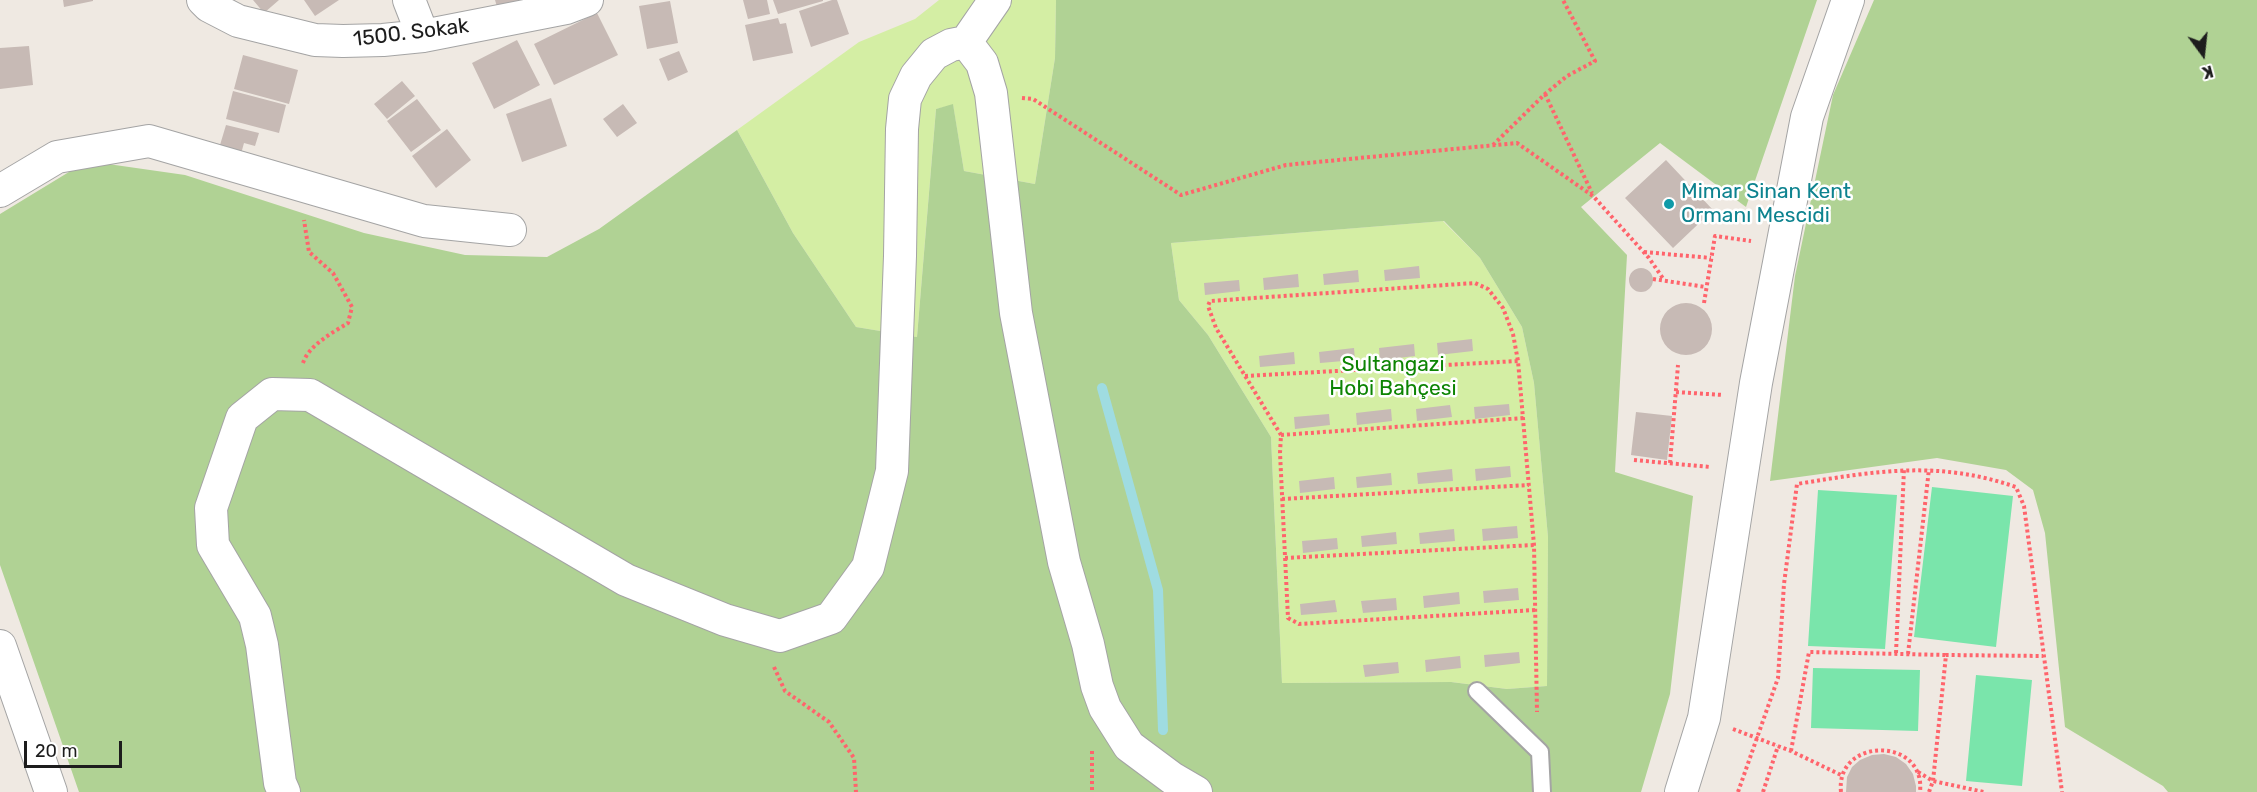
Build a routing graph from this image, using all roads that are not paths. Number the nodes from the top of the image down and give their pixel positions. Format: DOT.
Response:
graph roads {
  1 [pos="204,0"];
  2 [pos="409,0"];
  3 [pos="587,0"];
  4 [pos="995,0"];
  5 [pos="1848,0"];
  6 [pos="423,36"];
  7 [pos="966,42"];
  8 [pos="0,191"];
  9 [pos="510,230"];
  10 [pos="0,646"];
  11 [pos="1477,691"];
  12 [pos="51,792"];
  13 [pos="284,792"];
  14 [pos="1196,792"];
  15 [pos="1542,792"];
  16 [pos="1681,792"];
  1 -- 6 [label="street, 1500. Sokak"];
  2 -- 6 [label="street"];
  3 -- 6 [label="street, 1500. Sokak"];
  4 -- 7 [label="street"];
  5 -- 16 [label="street"];
  7 -- 13 [label="street"];
  7 -- 14 [label="street"];
  8 -- 9 [label="street"];
  10 -- 12 [label="street"];
  11 -- 15 [label="lane"];
}
